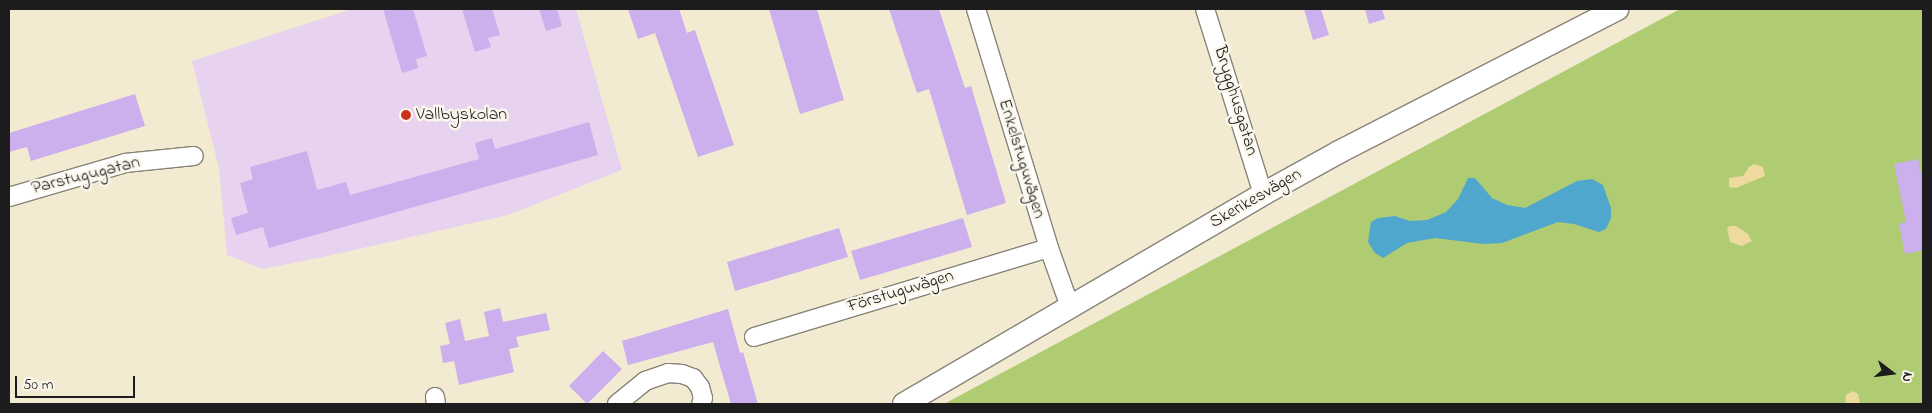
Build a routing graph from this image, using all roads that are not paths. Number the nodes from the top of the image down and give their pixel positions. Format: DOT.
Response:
graph roads {
  1 [pos="976,9"];
  2 [pos="1205,9"];
  3 [pos="1617,9"];
  4 [pos="194,156"];
  5 [pos="1263,194"];
  6 [pos="9,197"];
  7 [pos="1049,248"];
  8 [pos="1070,308"];
  9 [pos="754,337"];
  10 [pos="618,404"];
  11 [pos="701,404"];
  12 [pos="904,404"];
  1 -- 7 [label="street, Enkelstuguvägen"];
  2 -- 5 [label="street, Brygghusgatan"];
  3 -- 5 [label="street, Skerikesvägen"];
  4 -- 6 [label="street, Parstugugatan"];
  5 -- 8 [label="street, Skerikesvägen"];
  7 -- 8 [label="street, Enkelstuguvägen"];
  7 -- 9 [label="street, Förstuguvägen"];
  8 -- 12 [label="street, Skerikesvägen"];
  10 -- 11 [label="street"];
}
